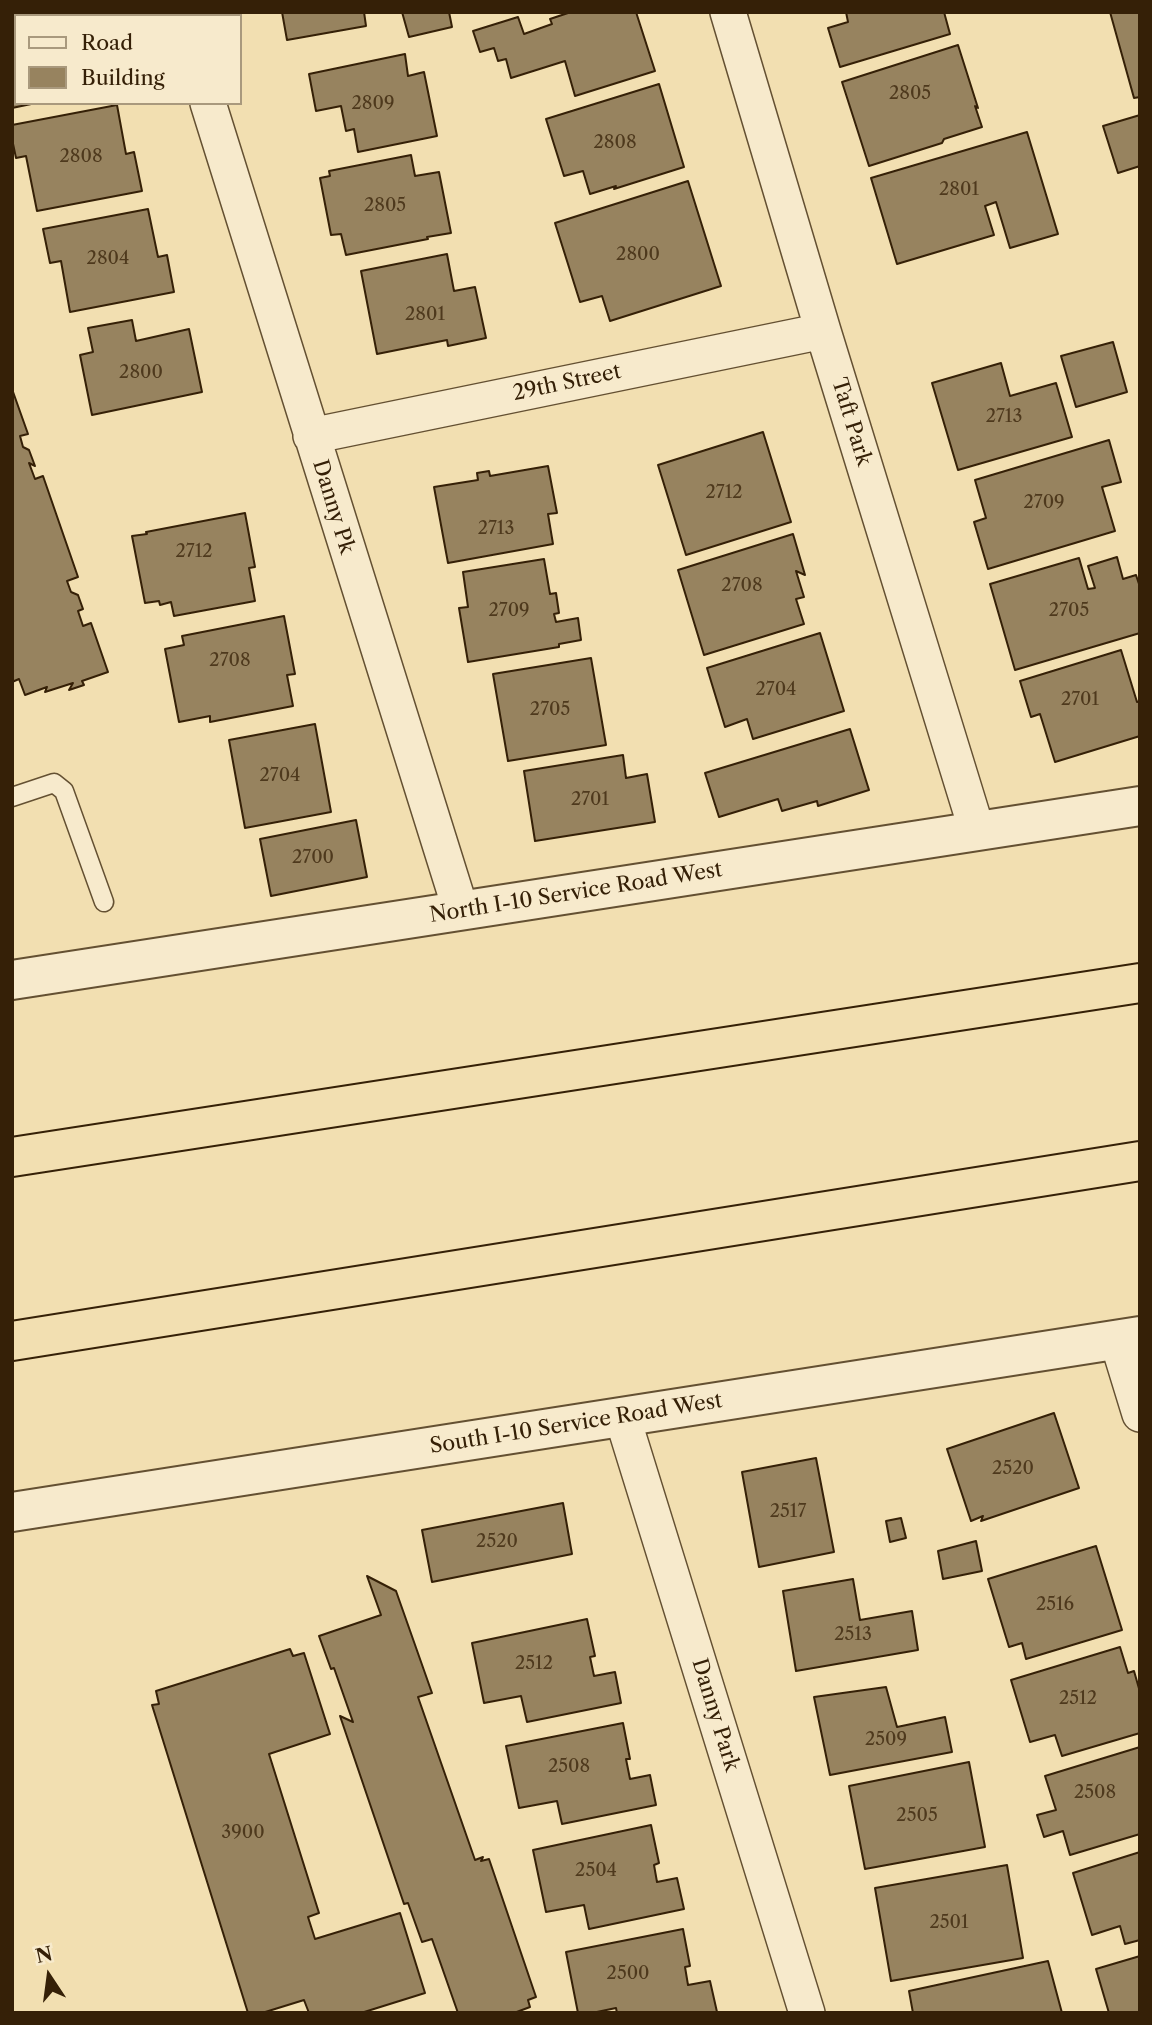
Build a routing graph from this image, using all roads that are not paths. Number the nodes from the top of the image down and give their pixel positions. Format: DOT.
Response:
graph roads {
  1 [pos="729,12"];
  2 [pos="209,105"];
  3 [pos="823,331"];
  4 [pos="311,436"];
  5 [pos="12,797"];
  6 [pos="1140,806"];
  7 [pos="977,831"];
  8 [pos="104,902"];
  9 [pos="461,911"];
  10 [pos="12,980"];
  11 [pos="1140,983"];
  12 [pos="12,1157"];
  13 [pos="1140,1161"];
  14 [pos="1128,1337"];
  15 [pos="12,1341"];
  16 [pos="1140,1414"];
  17 [pos="622,1416"];
  18 [pos="12,1513"];
  19 [pos="807,2013"];
  1 -- 3 [label="street, Taft Park"];
  2 -- 4 [label="street, Danny Pk"];
  3 -- 4 [label="street, 29th Street"];
  3 -- 7 [label="street, Taft Park"];
  4 -- 9 [label="street, Danny Pk"];
  5 -- 8 [label="lane"];
  6 -- 7 [label="street, North I-10 Service Road West"];
  7 -- 9 [label="street, North I-10 Service Road West"];
  9 -- 10 [label="street, North I-10 Service Road West"];
  11 -- 12 [label="highway"];
  13 -- 15 [label="highway"];
  14 -- 16 [label="street"];
  14 -- 17 [label="street, South I-10 Service Road West"];
  17 -- 18 [label="street, South I-10 Service Road West"];
  17 -- 19 [label="street, Danny Park"];
}
